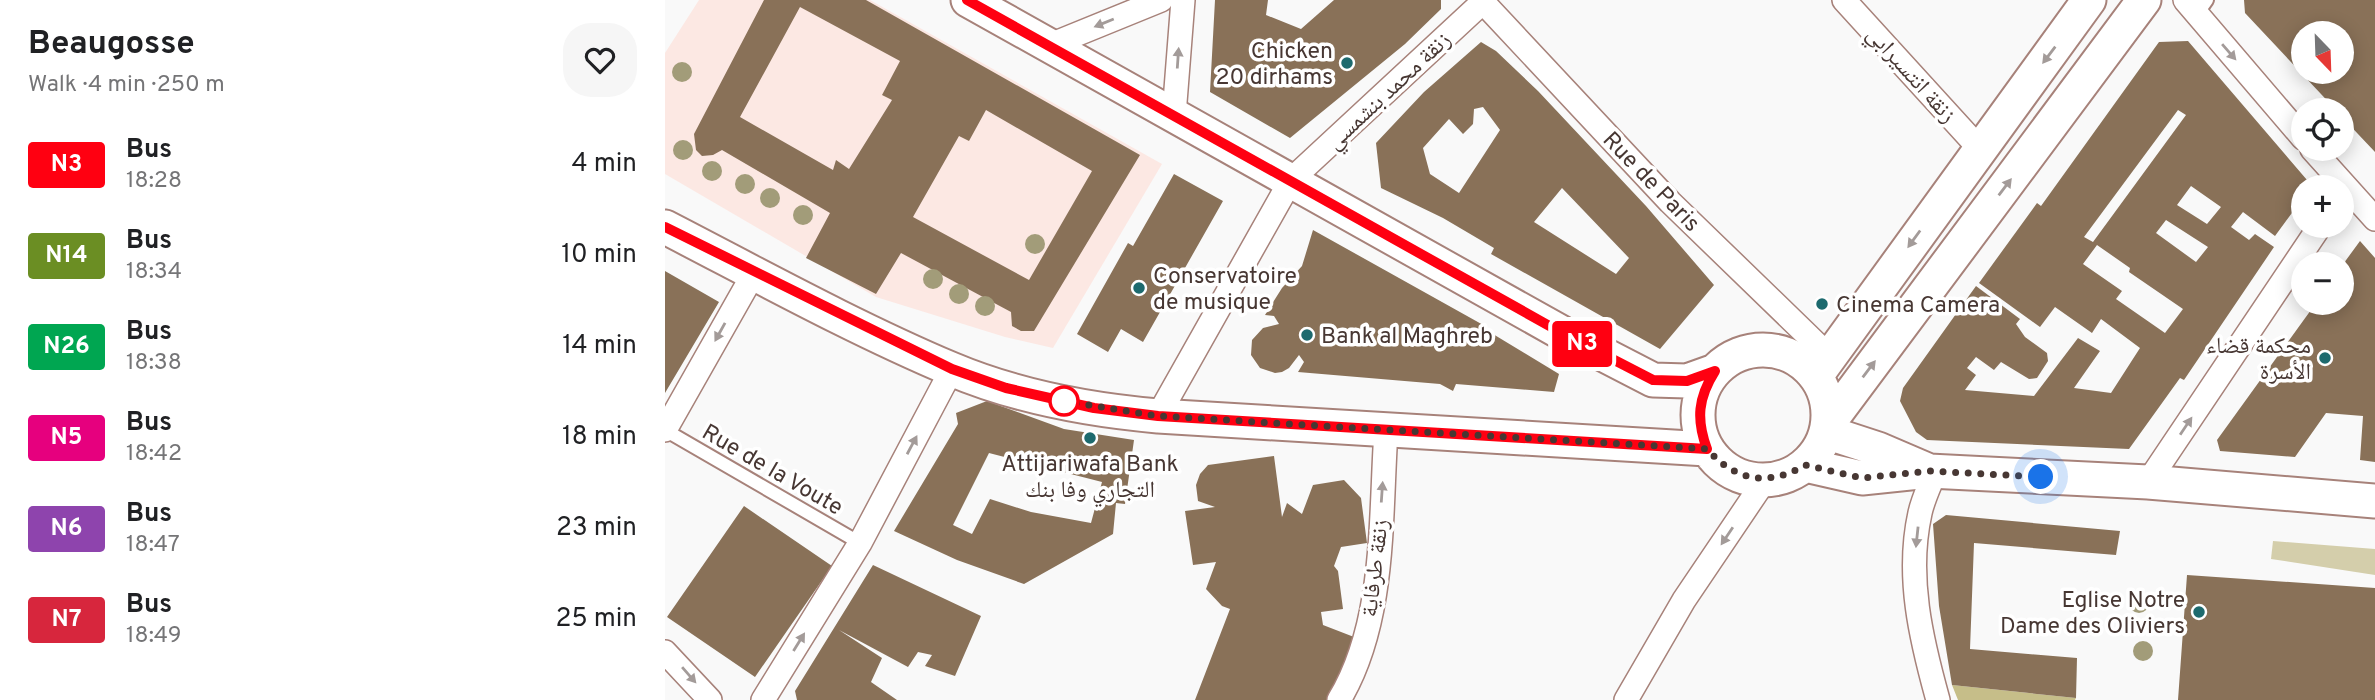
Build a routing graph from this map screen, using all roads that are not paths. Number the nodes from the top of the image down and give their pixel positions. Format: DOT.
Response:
graph roads {
  1 [pos="968,0"];
  2 [pos="1161,0"];
  3 [pos="1182,0"];
  4 [pos="1844,0"];
  5 [pos="2089,0"];
  6 [pos="2144,0"];
  7 [pos="1483,1"];
  8 [pos="2197,5"];
  9 [pos="1048,46"];
  10 [pos="1174,116"];
  11 [pos="2291,123"];
  12 [pos="1979,148"];
  13 [pos="2321,161"];
  14 [pos="2332,175"];
  15 [pos="1291,180"];
  16 [pos="2354,200"];
  17 [pos="2375,219"];
  18 [pos="665,227"];
  19 [pos="2312,238"];
  20 [pos="754,273"];
  21 [pos="1823,366"];
  22 [pos="952,369"];
  23 [pos="1715,371"];
  24 [pos="1158,416"];
  25 [pos="1827,428"];
  26 [pos="665,430"];
  27 [pos="1386,431"];
  28 [pos="1707,449"];
  29 [pos="1805,465"];
  30 [pos="1932,472"];
  31 [pos="1765,480"];
  32 [pos="2148,482"];
  33 [pos="2375,501"];
  34 [pos="860,543"];
  35 [pos="665,652"];
  36 [pos="710,700"];
  37 [pos="763,700"];
  38 [pos="1339,700"];
  39 [pos="1626,700"];
  40 [pos="1938,700"];
  1 -- 9 [label="main road"];
  2 -- 9 [label="street, one-way"];
  10 -- 3 [label="street, one-way"];
  4 -- 12 [label="street, زنقة انتسيرابي"];
  5 -- 12 [label="main road, one-way"];
  25 -- 6 [label="main road, one-way"];
  7 -- 15 [label="street, زنقة محمد بنشمسي"];
  7 -- 21 [label="street, Rue de Paris"];
  8 -- 11 [label="street, one-way"];
  9 -- 10 [label="main road"];
  10 -- 15 [label="main road"];
  12 -- 21 [label="main road, one-way"];
  13 -- 14 [label="street"];
  15 -- 23 [label="main road"];
  15 -- 24 [label="street, زنقة محمد بنشمسي"];
  16 -- 17 [label="street"];
  18 -- 20 [label="main road"];
  32 -- 19 [label="street, one-way"];
  20 -- 22 [label="main road"];
  20 -- 26 [label="street, one-way"];
  21 -- 23 [label="main road"];
  21 -- 25 [label="main road"];
  22 -- 24 [label="main road"];
  34 -- 22 [label="street, one-way"];
  23 -- 28 [label="main road"];
  24 -- 27 [label="main road"];
  25 -- 29 [label="main road"];
  25 -- 30 [label="main road"];
  26 -- 34 [label="lane, Rue de la Voute"];
  27 -- 28 [label="main road"];
  38 -- 27 [label="street, زنقة طرفاية, one-way"];
  28 -- 31 [label="main road"];
  29 -- 30 [label="main road"];
  29 -- 31 [label="main road"];
  30 -- 32 [label="main road"];
  30 -- 40 [label="street, one-way"];
  31 -- 39 [label="street, one-way"];
  32 -- 33 [label="main road"];
  37 -- 34 [label="street, one-way"];
  35 -- 36 [label="street, one-way"];
}
